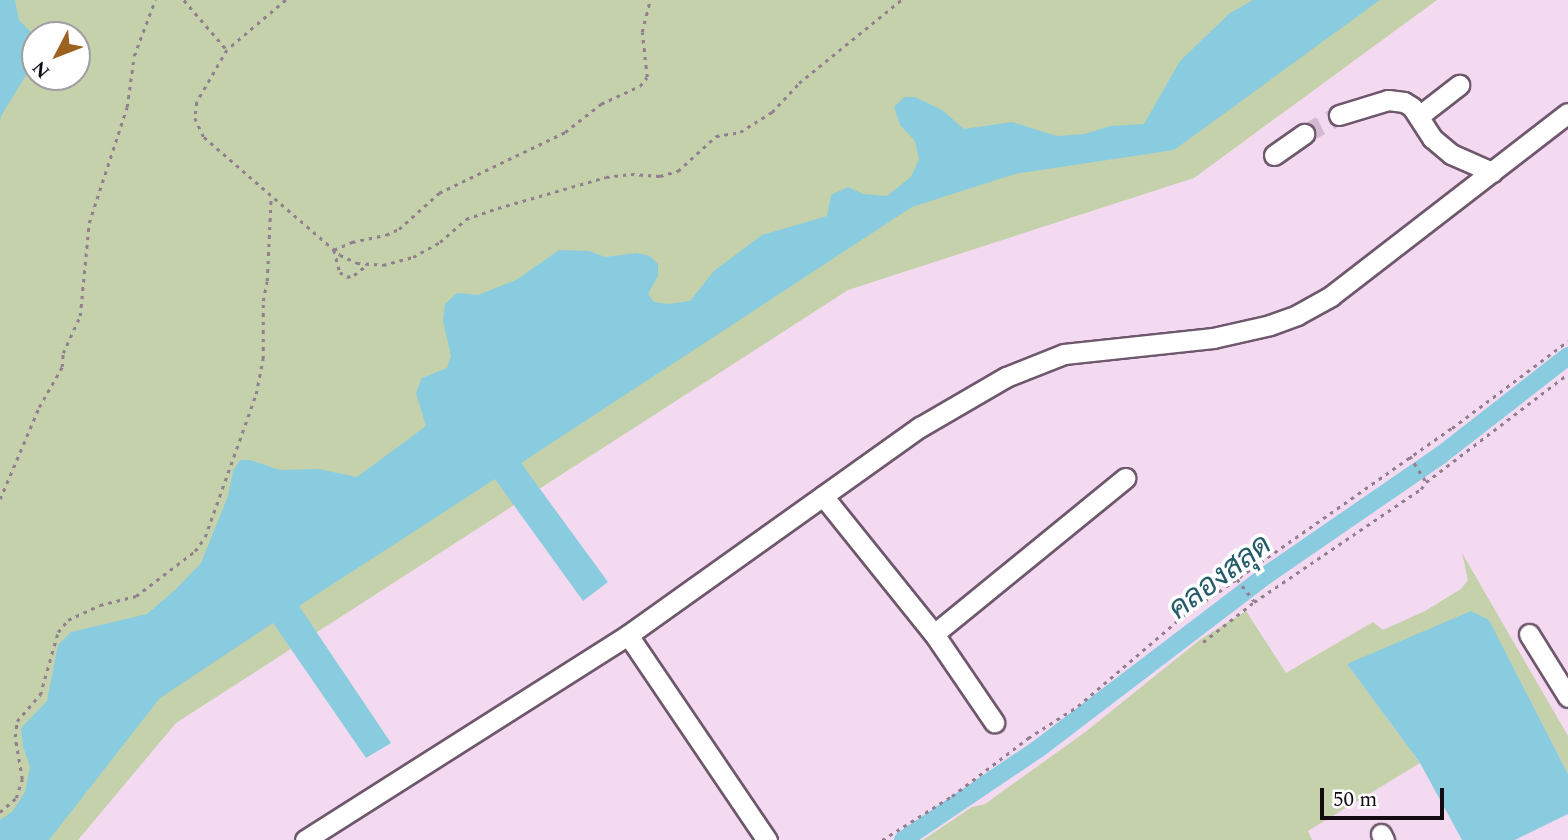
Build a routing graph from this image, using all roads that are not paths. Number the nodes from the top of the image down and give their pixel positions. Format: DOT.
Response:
graph roads {
  1 [pos="1459,85"];
  2 [pos="1568,113"];
  3 [pos="1339,115"];
  4 [pos="1419,116"];
  5 [pos="1304,134"];
  6 [pos="1274,155"];
  7 [pos="1492,172"];
  8 [pos="1125,478"];
  9 [pos="823,496"];
  10 [pos="934,634"];
  11 [pos="1529,634"];
  12 [pos="628,635"];
  13 [pos="1568,697"];
  14 [pos="994,722"];
  15 [pos="305,840"];
  16 [pos="767,840"];
  1 -- 4 [label="street"];
  2 -- 7 [label="street"];
  3 -- 4 [label="street"];
  4 -- 7 [label="street"];
  5 -- 6 [label="street"];
  7 -- 9 [label="street"];
  8 -- 10 [label="street"];
  9 -- 10 [label="street"];
  9 -- 12 [label="street"];
  10 -- 14 [label="street"];
  11 -- 13 [label="street"];
  12 -- 15 [label="street"];
  12 -- 16 [label="street"];
}
